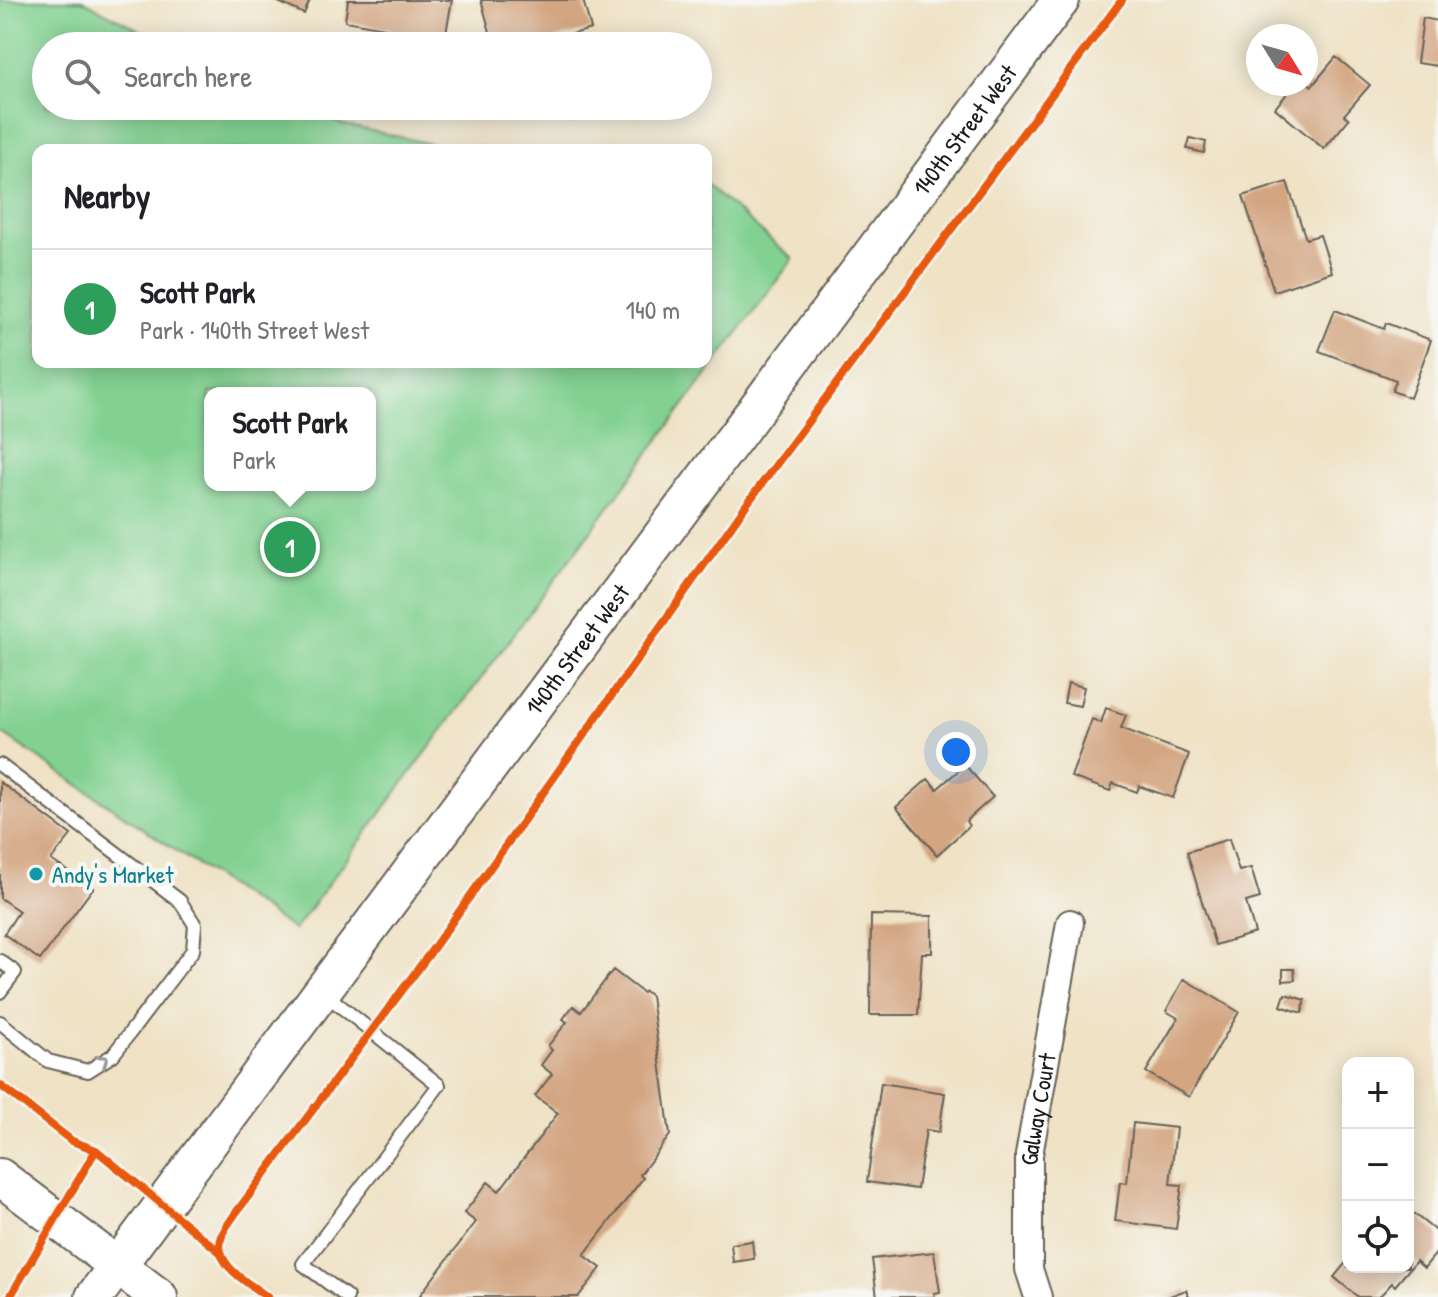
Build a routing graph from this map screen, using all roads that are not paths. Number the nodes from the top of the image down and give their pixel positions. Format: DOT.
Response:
graph roads {
  1 [pos="1061,0"];
  2 [pos="0,765"];
  3 [pos="1070,923"];
  4 [pos="0,961"];
  5 [pos="322,991"];
  6 [pos="0,992"];
  7 [pos="0,1022"];
  8 [pos="0,1177"];
  9 [pos="117,1266"];
  10 [pos="94,1297"];
  11 [pos="159,1297"];
  12 [pos="347,1297"];
  13 [pos="1038,1297"];
  1 -- 5 [label="street, 140th Street West"];
  7 -- 2 [label="lane, one-way"];
  3 -- 13 [label="street, Galway Court"];
  4 -- 6 [label="lane"];
  5 -- 9 [label="street, 140th Street West"];
  5 -- 12 [label="lane"];
  8 -- 9 [label="street"];
  9 -- 10 [label="street, 140th Street West"];
  9 -- 11 [label="street"];
}
